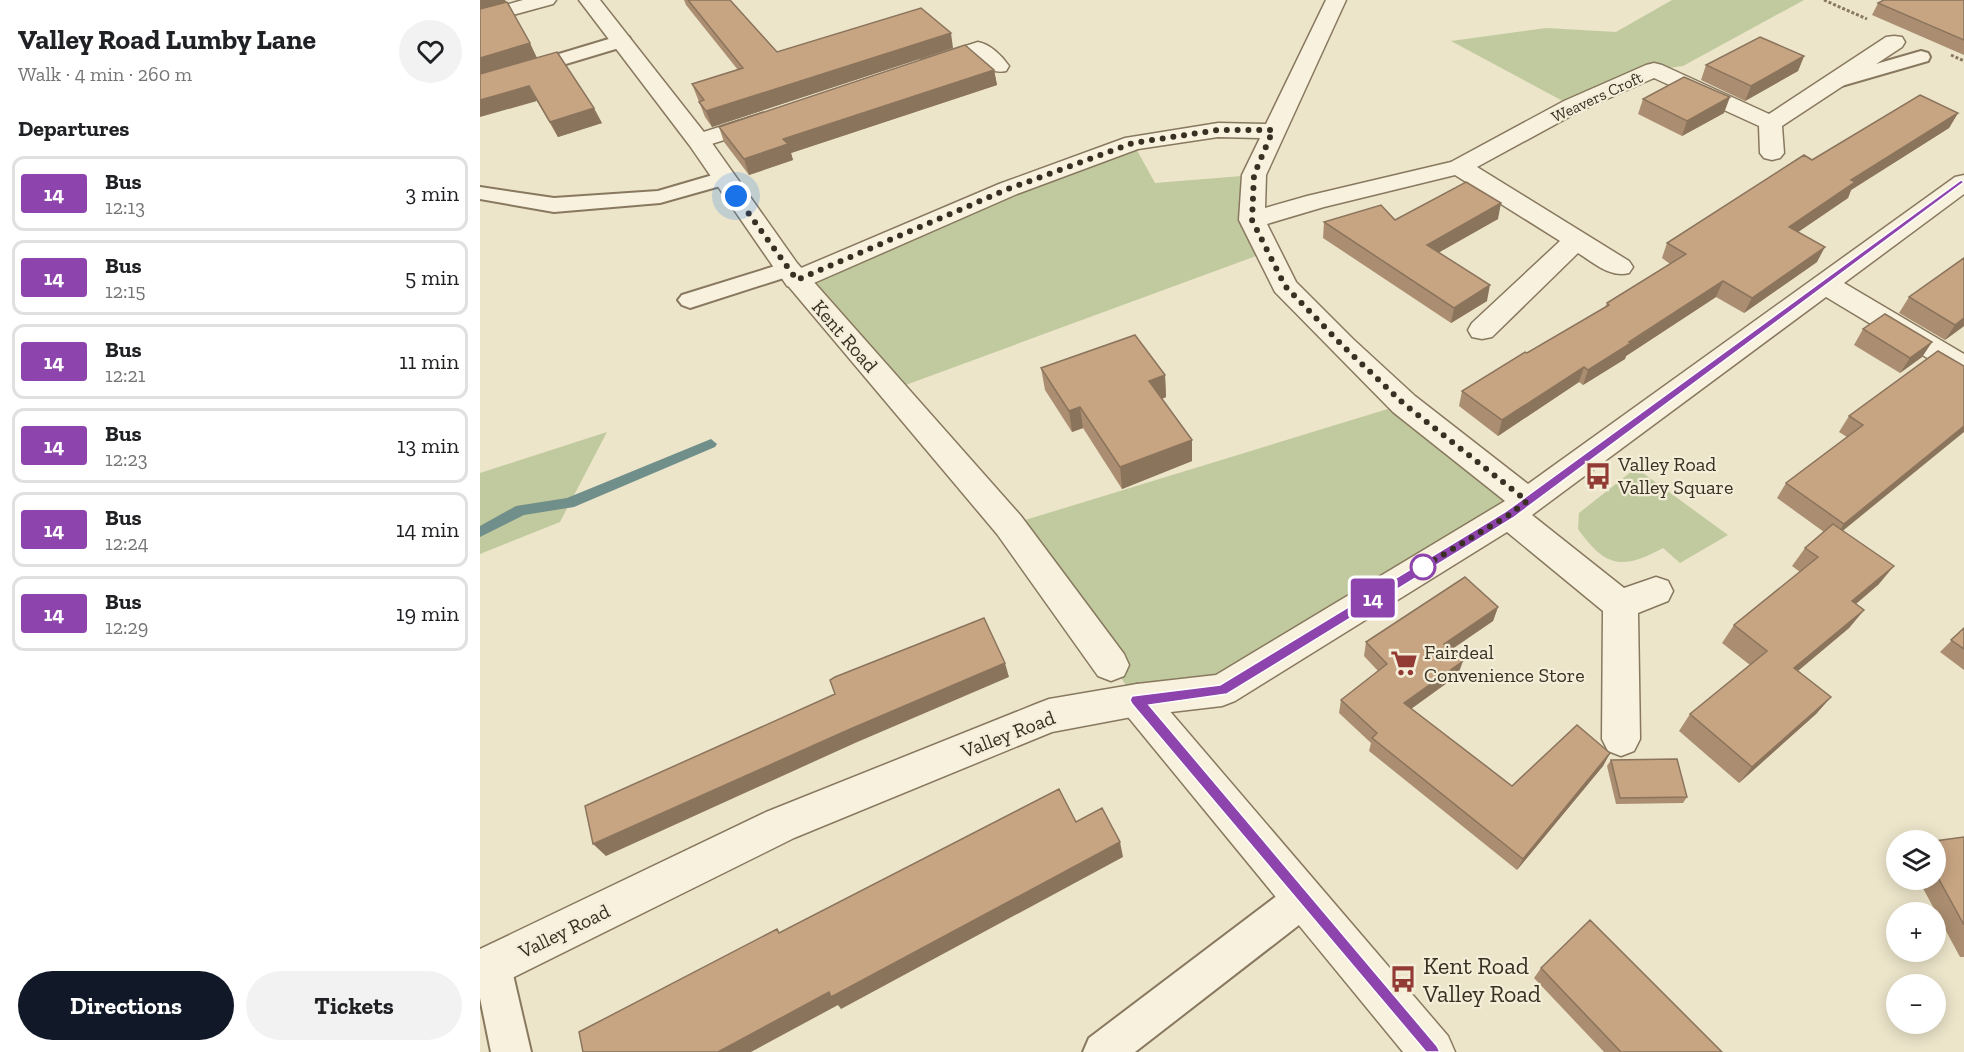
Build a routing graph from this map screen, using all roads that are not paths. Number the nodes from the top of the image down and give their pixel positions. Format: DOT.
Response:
graph roads {
  1 [pos="546,0"];
  2 [pos="589,0"];
  3 [pos="1336,0"];
  4 [pos="480,18"];
  5 [pos="960,30"];
  6 [pos="622,41"];
  7 [pos="1894,42"];
  8 [pos="978,48"];
  9 [pos="1921,57"];
  10 [pos="998,66"];
  11 [pos="911,70"];
  12 [pos="510,75"];
  13 [pos="1831,83"];
  14 [pos="788,112"];
  15 [pos="1770,123"];
  16 [pos="1273,130"];
  17 [pos="699,141"];
  18 [pos="1772,153"];
  19 [pos="1459,167"];
  20 [pos="723,177"];
  21 [pos="1964,182"];
  22 [pos="480,193"];
  23 [pos="1252,220"];
  24 [pos="1576,240"];
  25 [pos="1620,267"];
  26 [pos="792,274"];
  27 [pos="1823,283"];
  28 [pos="690,300"];
  29 [pos="1482,330"];
  30 [pos="1964,367"];
  31 [pos="1518,508"];
  32 [pos="1656,591"];
  33 [pos="1620,605"];
  34 [pos="1111,665"];
  35 [pos="1137,700"];
  36 [pos="1621,739"];
  37 [pos="1304,898"];
  38 [pos="486,969"];
  39 [pos="511,1052"];
  40 [pos="1103,1052"];
  41 [pos="1432,1052"];
  1 -- 4 [label="street"];
  2 -- 6 [label="street, Kent Road"];
  3 -- 16 [label="street"];
  5 -- 8 [label="street"];
  6 -- 12 [label="lane"];
  6 -- 17 [label="street, Kent Road"];
  7 -- 13 [label="street"];
  8 -- 10 [label="street"];
  8 -- 11 [label="street"];
  9 -- 13 [label="lane"];
  13 -- 15 [label="street"];
  14 -- 17 [label="street"];
  15 -- 18 [label="street"];
  15 -- 19 [label="street, Weavers Croft"];
  16 -- 23 [label="street"];
  16 -- 26 [label="street"];
  17 -- 20 [label="street, Kent Road"];
  19 -- 23 [label="street, Weavers Croft"];
  19 -- 24 [label="street"];
  20 -- 22 [label="lane"];
  20 -- 26 [label="street, Kent Road"];
  21 -- 27 [label="street, Valley Road"];
  23 -- 31 [label="street"];
  24 -- 25 [label="street"];
  24 -- 29 [label="street"];
  26 -- 28 [label="lane"];
  26 -- 34 [label="street, Kent Road"];
  27 -- 30 [label="street"];
  27 -- 31 [label="street, Valley Road"];
  31 -- 33 [label="street"];
  31 -- 35 [label="street, Valley Road"];
  32 -- 33 [label="street"];
  33 -- 36 [label="street"];
  35 -- 37 [label="street"];
  35 -- 38 [label="street, Valley Road"];
  37 -- 40 [label="lane"];
  37 -- 41 [label="street"];
  38 -- 39 [label="lane"];
}
